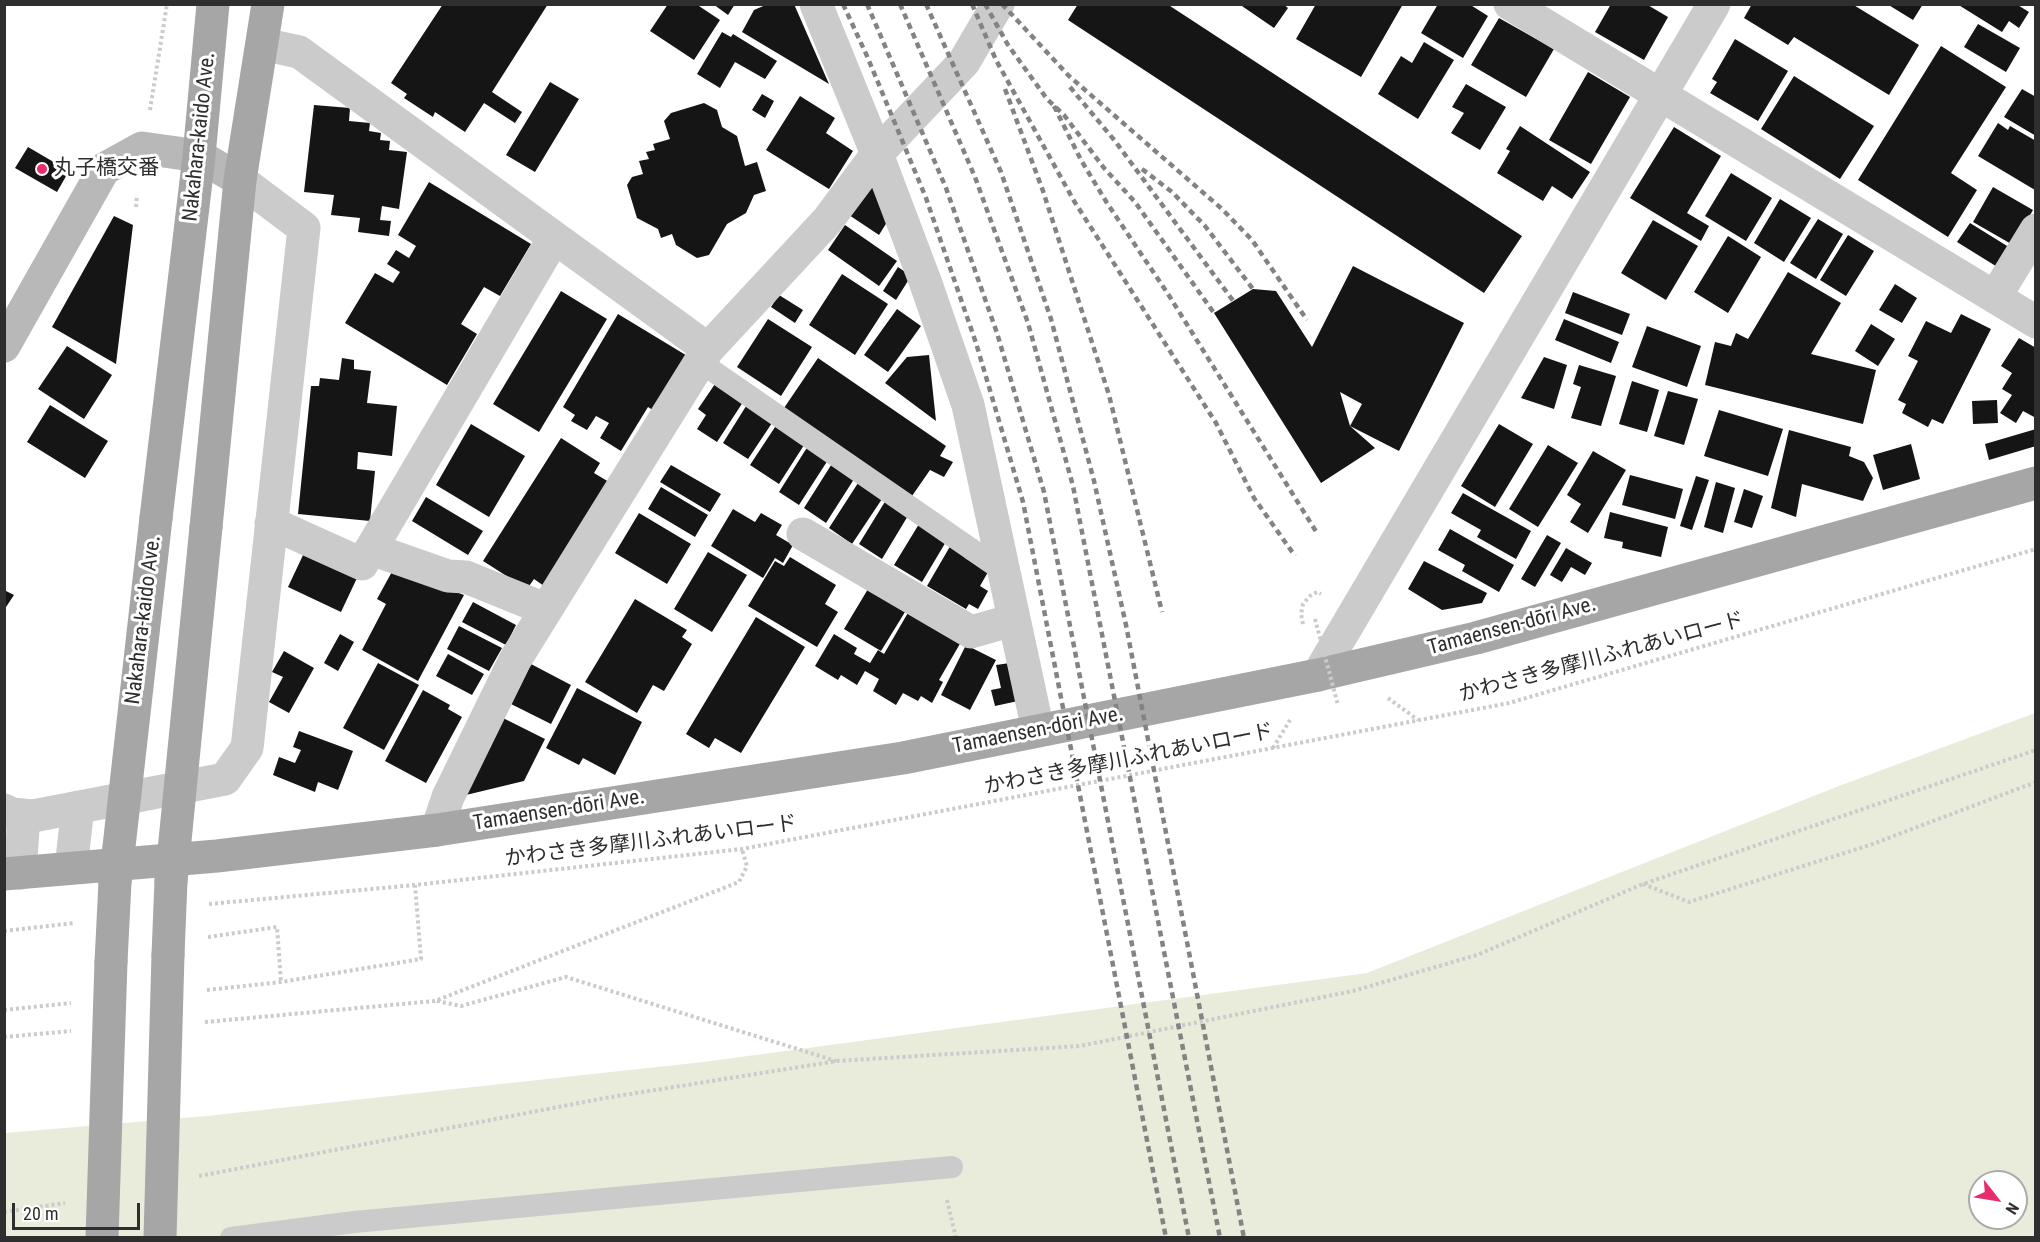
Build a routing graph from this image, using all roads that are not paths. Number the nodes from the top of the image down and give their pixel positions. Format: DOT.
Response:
graph roads {
  1 [pos="213,4"];
  2 [pos="268,4"];
  3 [pos="816,4"];
  4 [pos="998,4"];
  5 [pos="1510,4"];
  6 [pos="1714,4"];
  7 [pos="262,44"];
  8 [pos="1660,95"];
  9 [pos="878,154"];
  10 [pos="199,156"];
  11 [pos="240,180"];
  12 [pos="2036,230"];
  13 [pos="554,238"];
  14 [pos="1995,297"];
  15 [pos="2036,322"];
  16 [pos="4,346"];
  17 [pos="704,356"];
  18 [pos="2036,483"];
  19 [pos="272,523"];
  20 [pos="802,534"];
  21 [pos="371,549"];
  22 [pos="1003,571"];
  23 [pos="545,609"];
  24 [pos="1013,620"];
  25 [pos="1318,675"];
  26 [pos="1038,730"];
  27 [pos="78,807"];
  28 [pos="14,813"];
  29 [pos="437,830"];
  30 [pos="70,868"];
  31 [pos="12,873"];
  32 [pos="952,1167"];
  33 [pos="102,1238"];
  34 [pos="160,1238"];
  35 [pos="231,1238"];
  1 -- 10 [label="main road, Nakahara-kaido Ave."];
  2 -- 7 [label="main road, Nakahara-kaido Ave."];
  3 -- 9 [label="street"];
  4 -- 9 [label="street"];
  5 -- 8 [label="street"];
  6 -- 8 [label="street"];
  7 -- 11 [label="main road, Nakahara-kaido Ave."];
  7 -- 13 [label="street"];
  8 -- 14 [label="street"];
  8 -- 25 [label="street"];
  9 -- 17 [label="street"];
  9 -- 22 [label="street"];
  10 -- 11 [label="street"];
  10 -- 16 [label="street"];
  10 -- 33 [label="main road, Nakahara-kaido Ave., bridge"];
  11 -- 19 [label="street"];
  11 -- 34 [label="main road, Nakahara-kaido Ave., bridge"];
  12 -- 14 [label="street"];
  13 -- 17 [label="street"];
  13 -- 21 [label="street"];
  14 -- 15 [label="street"];
  17 -- 22 [label="lane"];
  17 -- 23 [label="street"];
  18 -- 25 [label="main road, Tamaensen-dōri Ave."];
  19 -- 21 [label="street"];
  19 -- 27 [label="street"];
  20 -- 24 [label="street"];
  21 -- 23 [label="street"];
  22 -- 24 [label="street"];
  23 -- 29 [label="street"];
  24 -- 26 [label="street"];
  25 -- 26 [label="main road, Tamaensen-dōri Ave."];
  26 -- 29 [label="main road, Tamaensen-dōri Ave."];
  27 -- 28 [label="street"];
  27 -- 30 [label="street"];
  28 -- 31 [label="street"];
  29 -- 30 [label="main road, Tamaensen-dōri Ave."];
  30 -- 31 [label="main road, Tamaensen-dōri Ave."];
  32 -- 35 [label="lane"];
}
